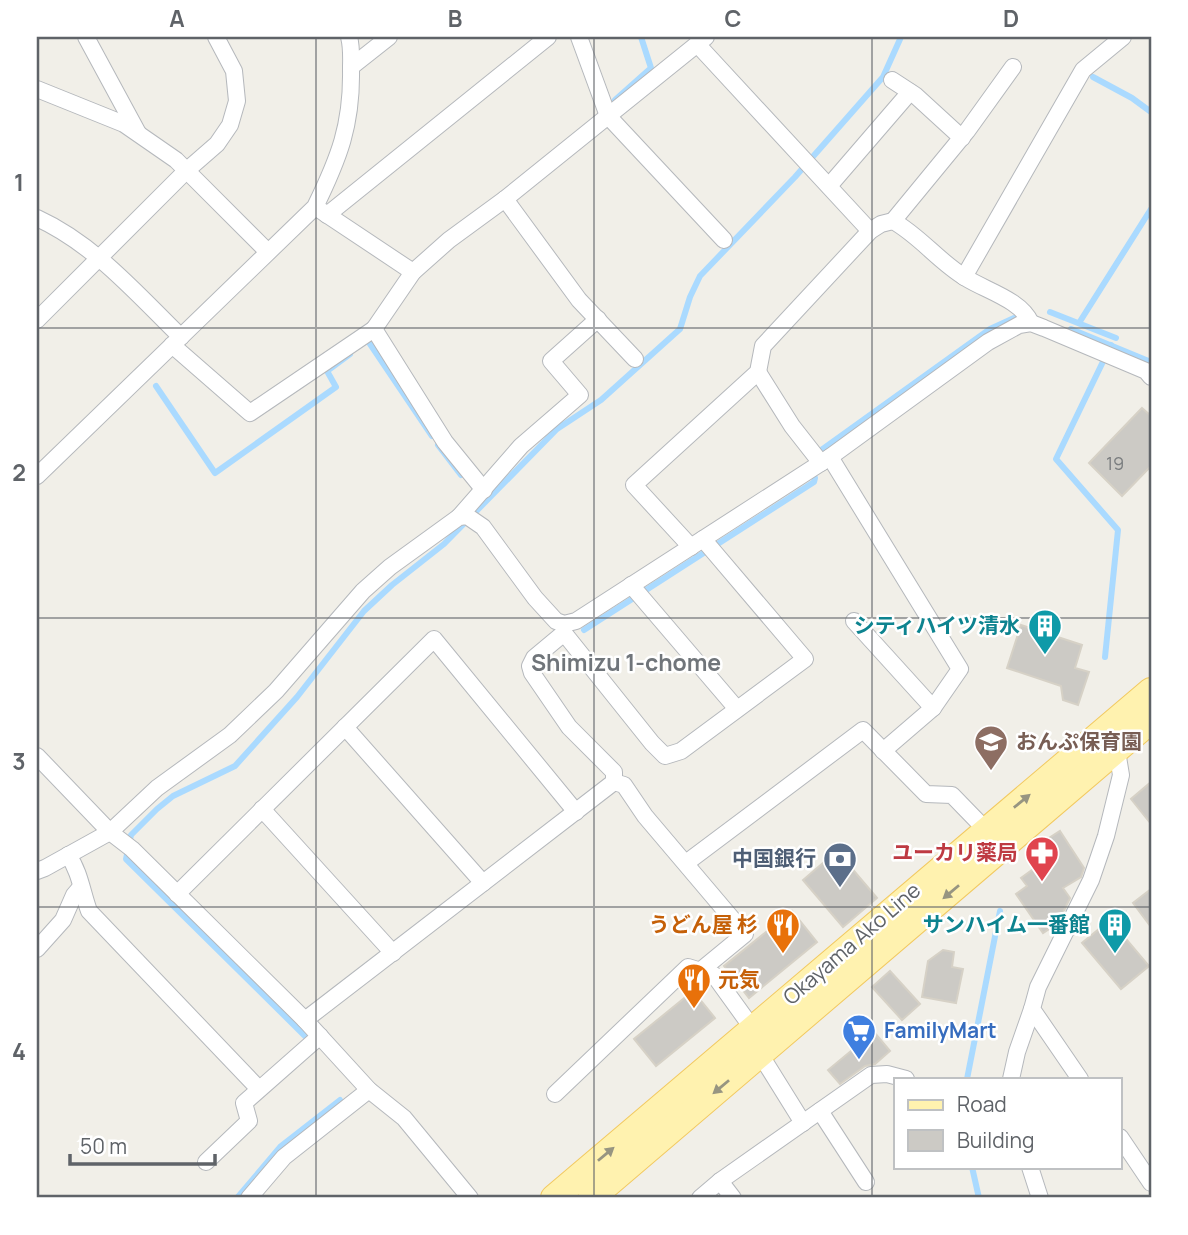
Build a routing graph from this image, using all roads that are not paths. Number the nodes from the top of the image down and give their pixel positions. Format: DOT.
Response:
graph roads {
  1 [pos="86,37"];
  2 [pos="216,37"];
  3 [pos="349,37"];
  4 [pos="389,37"];
  5 [pos="548,37"];
  6 [pos="579,37"];
  7 [pos="1123,37"];
  8 [pos="702,41"];
  9 [pos="1013,67"];
  10 [pos="351,68"];
  11 [pos="892,80"];
  12 [pos="37,89"];
  13 [pos="910,92"];
  14 [pos="608,116"];
  15 [pos="139,135"];
  16 [pos="962,138"];
  17 [pos="186,171"];
  18 [pos="829,186"];
  19 [pos="505,199"];
  20 [pos="321,211"];
  21 [pos="37,218"];
  22 [pos="893,221"];
  23 [pos="870,231"];
  24 [pos="724,240"];
  25 [pos="268,252"];
  26 [pos="99,258"];
  27 [pos="412,272"];
  28 [pos="964,277"];
  29 [pos="37,320"];
  30 [pos="598,320"];
  31 [pos="1031,323"];
  32 [pos="374,329"];
  33 [pos="177,341"];
  34 [pos="635,359"];
  35 [pos="758,372"];
  36 [pos="1150,372"];
  37 [pos="825,460"];
  38 [pos="37,476"];
  39 [pos="481,493"];
  40 [pos="468,518"];
  41 [pos="704,545"];
  42 [pos="637,591"];
  43 [pos="854,621"];
  44 [pos="564,628"];
  45 [pos="1151,691"];
  46 [pos="933,708"];
  47 [pos="737,709"];
  48 [pos="1151,720"];
  49 [pos="345,727"];
  50 [pos="1110,742"];
  51 [pos="883,751"];
  52 [pos="37,756"];
  53 [pos="614,782"];
  54 [pos="262,808"];
  55 [pos="576,811"];
  56 [pos="986,830"];
  57 [pos="121,840"];
  58 [pos="68,855"];
  59 [pos="686,863"];
  60 [pos="37,871"];
  61 [pos="484,883"];
  62 [pos="80,888"];
  63 [pos="177,894"];
  64 [pos="37,949"];
  65 [pos="393,953"];
  66 [pos="700,971"];
  67 [pos="1032,1009"];
  68 [pos="305,1020"];
  69 [pos="320,1035"];
  70 [pos="756,1042"];
  71 [pos="902,1078"];
  72 [pos="1011,1078"];
  73 [pos="1079,1078"];
  74 [pos="260,1089"];
  75 [pos="369,1090"];
  76 [pos="555,1094"];
  77 [pos="820,1111"];
  78 [pos="803,1124"];
  79 [pos="1122,1139"];
  80 [pos="206,1162"];
  81 [pos="1146,1164"];
  82 [pos="1030,1168"];
  83 [pos="720,1181"];
  84 [pos="866,1182"];
  85 [pos="1151,1183"];
  86 [pos="249,1198"];
  87 [pos="470,1198"];
  88 [pos="554,1198"];
  89 [pos="591,1198"];
  90 [pos="700,1198"];
  91 [pos="733,1198"];
  92 [pos="1040,1198"];
  1 -- 15 [label="street"];
  2 -- 17 [label="street"];
  3 -- 10 [label="street"];
  4 -- 10 [label="street"];
  5 -- 20 [label="street"];
  6 -- 14 [label="street"];
  7 -- 28 [label="street"];
  8 -- 14 [label="street"];
  8 -- 18 [label="street"];
  9 -- 16 [label="street"];
  10 -- 20 [label="street"];
  11 -- 13 [label="street"];
  12 -- 15 [label="street"];
  13 -- 16 [label="street"];
  13 -- 18 [label="street"];
  14 -- 19 [label="street"];
  14 -- 24 [label="street"];
  15 -- 17 [label="street"];
  16 -- 22 [label="street"];
  17 -- 25 [label="street"];
  17 -- 26 [label="street"];
  18 -- 23 [label="street"];
  19 -- 27 [label="street"];
  19 -- 30 [label="street"];
  20 -- 25 [label="street"];
  20 -- 27 [label="street"];
  21 -- 26 [label="street"];
  22 -- 23 [label="street"];
  22 -- 28 [label="street"];
  23 -- 35 [label="street"];
  25 -- 33 [label="street"];
  26 -- 29 [label="street"];
  26 -- 33 [label="street"];
  27 -- 32 [label="street"];
  28 -- 31 [label="street"];
  30 -- 34 [label="street"];
  30 -- 39 [label="street"];
  31 -- 36 [label="street"];
  31 -- 37 [label="street"];
  32 -- 33 [label="street"];
  32 -- 39 [label="street"];
  33 -- 38 [label="street"];
  35 -- 37 [label="street"];
  35 -- 41 [label="street"];
  37 -- 41 [label="street"];
  37 -- 46 [label="street"];
  39 -- 40 [label="street"];
  40 -- 44 [label="street"];
  40 -- 57 [label="street"];
  41 -- 42 [label="street"];
  41 -- 47 [label="street"];
  42 -- 44 [label="street"];
  42 -- 47 [label="street"];
  43 -- 46 [label="street"];
  44 -- 47 [label="street"];
  44 -- 53 [label="street"];
  45 -- 50 [label="main road, Okayama Ako Line"];
  46 -- 51 [label="street"];
  48 -- 50 [label="main road, Okayama Ako Line"];
  49 -- 54 [label="street"];
  49 -- 55 [label="street"];
  49 -- 61 [label="street"];
  56 -- 50 [label="main road, Okayama Ako Line, one-way"];
  50 -- 67 [label="street"];
  50 -- 70 [label="main road, Okayama Ako Line, one-way"];
  51 -- 56 [label="street"];
  51 -- 59 [label="street"];
  52 -- 57 [label="street"];
  53 -- 55 [label="street"];
  53 -- 59 [label="street"];
  54 -- 63 [label="street"];
  54 -- 65 [label="street"];
  55 -- 61 [label="street"];
  56 -- 70 [label="main road, Okayama Ako Line"];
  57 -- 58 [label="street"];
  57 -- 63 [label="street"];
  58 -- 60 [label="street"];
  58 -- 62 [label="street"];
  59 -- 66 [label="street"];
  61 -- 65 [label="street"];
  62 -- 64 [label="street"];
  62 -- 74 [label="street"];
  63 -- 68 [label="street"];
  65 -- 68 [label="street"];
  66 -- 70 [label="street"];
  66 -- 76 [label="street"];
  67 -- 72 [label="street"];
  67 -- 73 [label="street"];
  68 -- 69 [label="street"];
  69 -- 74 [label="street"];
  69 -- 75 [label="street"];
  70 -- 78 [label="street"];
  88 -- 70 [label="main road, Okayama Ako Line, one-way"];
  70 -- 89 [label="main road, Okayama Ako Line, one-way"];
  71 -- 77 [label="street"];
  74 -- 80 [label="street"];
  75 -- 86 [label="street"];
  75 -- 87 [label="street"];
  77 -- 78 [label="street"];
  77 -- 84 [label="street"];
  78 -- 83 [label="street"];
  79 -- 81 [label="street"];
  81 -- 85 [label="street"];
  82 -- 92 [label="street"];
  83 -- 90 [label="street"];
  83 -- 91 [label="street"];
}
